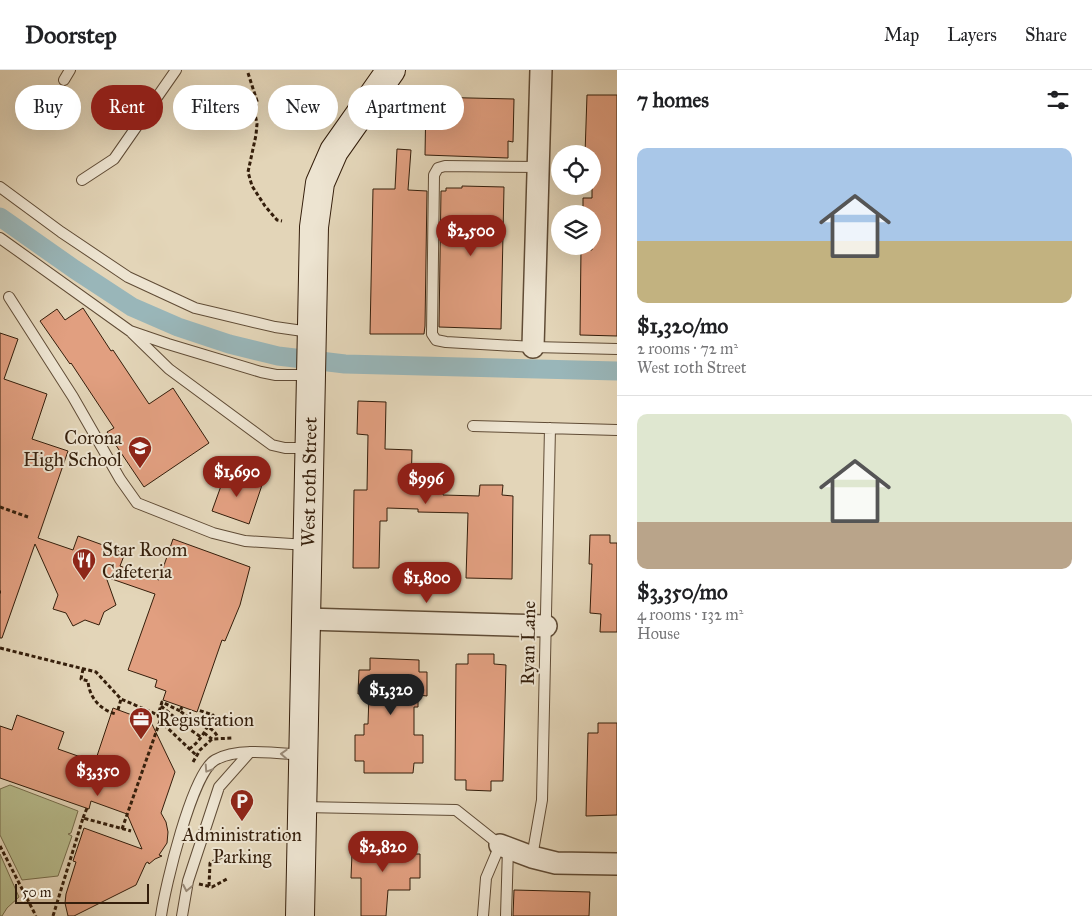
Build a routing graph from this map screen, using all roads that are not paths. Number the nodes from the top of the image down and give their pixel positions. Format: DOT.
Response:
graph roads {
  1 [pos="70,70"];
  2 [pos="176,70"];
  3 [pos="391,70"];
  4 [pos="541,70"];
  5 [pos="64,80"];
  6 [pos="540,167"];
  7 [pos="82,180"];
  8 [pos="0,188"];
  9 [pos="0,238"];
  10 [pos="9,297"];
  11 [pos="130,331"];
  12 [pos="312,339"];
  13 [pos="533,347"];
  14 [pos="617,348"];
  15 [pos="311,375"];
  16 [pos="473,426"];
  17 [pos="550,428"];
  18 [pos="617,430"];
  19 [pos="310,448"];
  20 [pos="308,545"];
  21 [pos="306,619"];
  22 [pos="546,626"];
  23 [pos="250,752"];
  24 [pos="303,755"];
  25 [pos="302,807"];
  26 [pos="504,847"];
  27 [pos="532,857"];
  28 [pos="617,864"];
  29 [pos="160,916"];
  30 [pos="182,916"];
  31 [pos="300,916"];
  32 [pos="483,916"];
  33 [pos="506,916"];
  1 -- 5 [label="lane"];
  2 -- 7 [label="lane"];
  3 -- 12 [label="main road, West 10th Street"];
  4 -- 6 [label="street"];
  6 -- 13 [label="street"];
  6 -- 13 [label="lane"];
  8 -- 12 [label="lane"];
  9 -- 11 [label="lane"];
  10 -- 20 [label="lane"];
  11 -- 15 [label="lane"];
  11 -- 19 [label="lane"];
  12 -- 15 [label="main road, West 10th Street"];
  13 -- 14 [label="lane"];
  15 -- 19 [label="main road, West 10th Street"];
  16 -- 17 [label="lane"];
  17 -- 18 [label="lane"];
  17 -- 22 [label="lane, Ryan Lane"];
  19 -- 20 [label="main road, West 10th Street"];
  20 -- 21 [label="main road, West 10th Street"];
  21 -- 22 [label="street"];
  21 -- 24 [label="main road, West 10th Street"];
  22 -- 27 [label="lane, Ryan Lane"];
  24 -- 23 [label="lane, one-way"];
  23 -- 29 [label="lane, one-way"];
  23 -- 30 [label="lane, one-way"];
  24 -- 25 [label="main road, West 10th Street"];
  25 -- 26 [label="lane"];
  25 -- 31 [label="main road, West 10th Street"];
  26 -- 27 [label="street"];
  26 -- 32 [label="lane"];
  26 -- 33 [label="lane"];
  27 -- 28 [label="street"];
}
